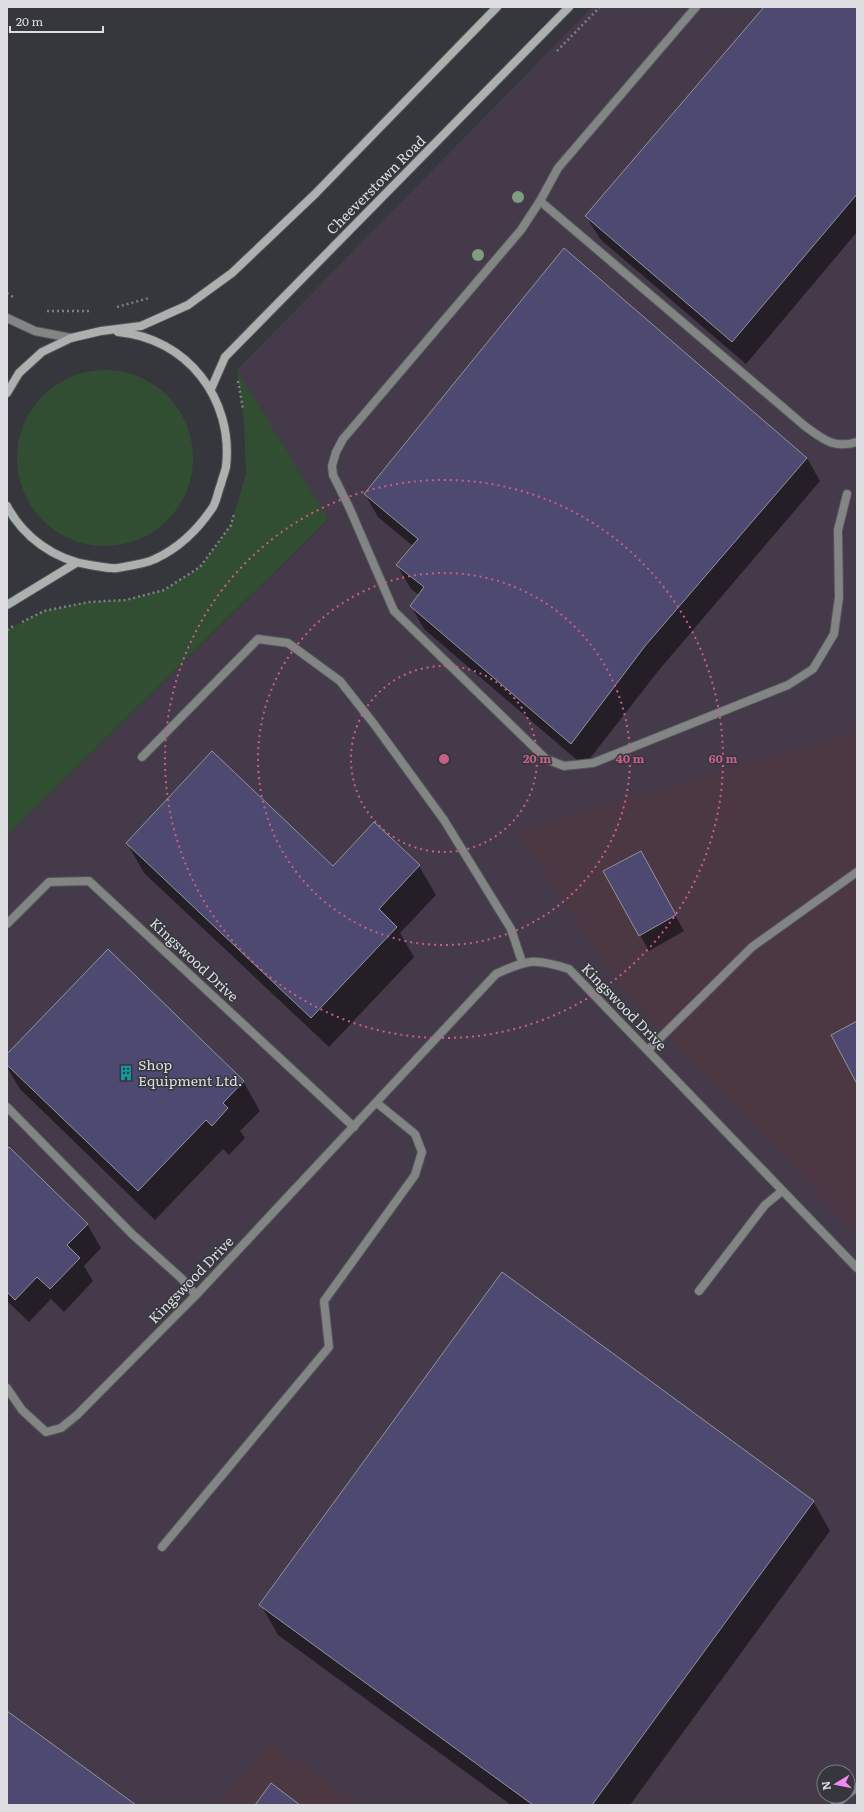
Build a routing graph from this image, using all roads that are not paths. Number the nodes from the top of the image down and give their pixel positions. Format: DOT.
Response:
graph roads {
  1 [pos="498,7"];
  2 [pos="569,7"];
  3 [pos="696,7"];
  4 [pos="540,201"];
  5 [pos="7,318"];
  6 [pos="101,331"];
  7 [pos="70,338"];
  8 [pos="211,389"];
  9 [pos="7,393"];
  10 [pos="857,442"];
  11 [pos="847,494"];
  12 [pos="7,506"];
  13 [pos="76,563"];
  14 [pos="7,605"];
  15 [pos="142,757"];
  16 [pos="857,872"];
  17 [pos="7,924"];
  18 [pos="522,962"];
  19 [pos="648,1050"];
  20 [pos="376,1103"];
  21 [pos="7,1107"];
  22 [pos="354,1127"];
  23 [pos="782,1191"];
  24 [pos="857,1268"];
  25 [pos="699,1291"];
  26 [pos="196,1295"];
  27 [pos="7,1388"];
  28 [pos="162,1547"];
  1 -- 6 [label="main road"];
  2 -- 8 [label="main road, Cheeverstown Road"];
  3 -- 4 [label="street"];
  4 -- 10 [label="street"];
  4 -- 11 [label="street"];
  5 -- 7 [label="street"];
  6 -- 7 [label="main road"];
  6 -- 8 [label="main road"];
  7 -- 9 [label="main road"];
  8 -- 13 [label="main road"];
  12 -- 13 [label="main road"];
  13 -- 14 [label="main road"];
  15 -- 18 [label="street"];
  16 -- 19 [label="street"];
  17 -- 22 [label="street, Kingswood Drive"];
  18 -- 19 [label="street, Kingswood Drive"];
  18 -- 20 [label="street, Kingswood Drive"];
  19 -- 23 [label="street, Kingswood Drive"];
  20 -- 22 [label="street, Kingswood Drive"];
  20 -- 28 [label="street"];
  21 -- 26 [label="street"];
  22 -- 26 [label="street, Kingswood Drive"];
  23 -- 24 [label="street, Kingswood Drive"];
  23 -- 25 [label="street"];
  26 -- 27 [label="street, Kingswood Drive"];
}
